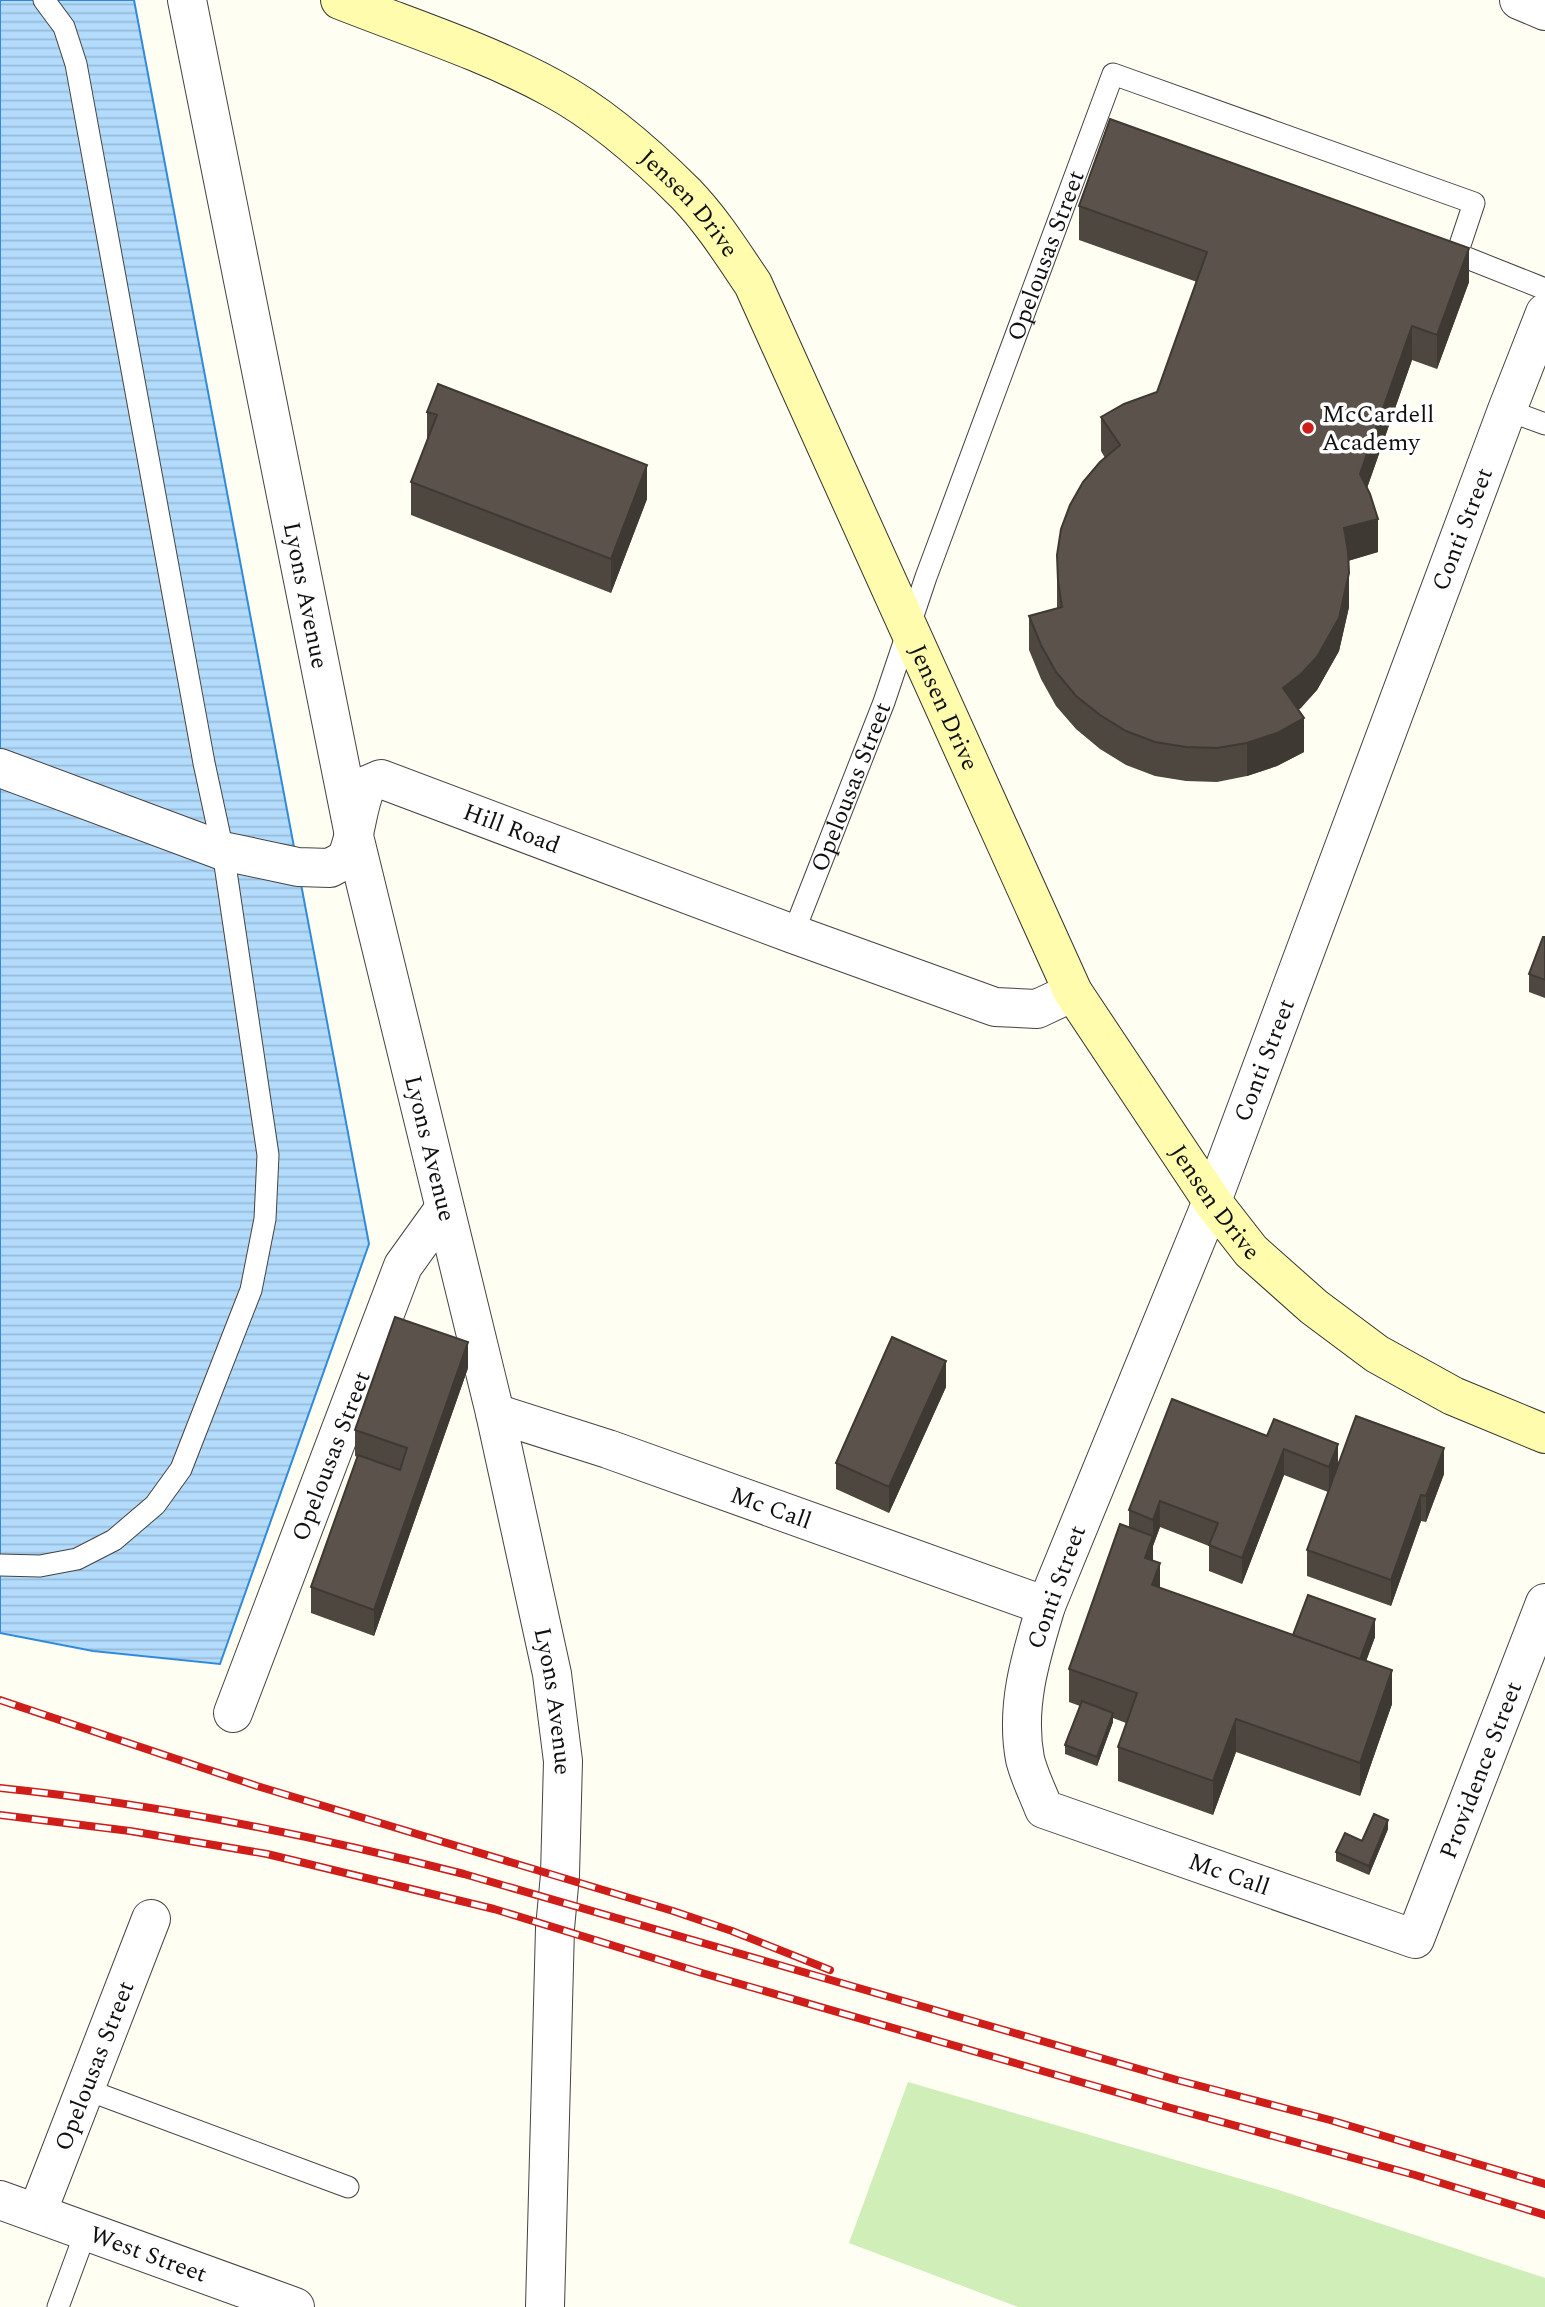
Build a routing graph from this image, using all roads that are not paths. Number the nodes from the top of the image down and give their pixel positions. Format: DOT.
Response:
graph roads {
  1 [pos="44,0"];
  2 [pos="187,0"];
  3 [pos="340,0"];
  4 [pos="1519,0"];
  5 [pos="1545,11"];
  6 [pos="1545,289"];
  7 [pos="1545,313"];
  8 [pos="1507,410"];
  9 [pos="1545,424"];
  10 [pos="909,626"];
  11 [pos="0,768"];
  12 [pos="355,840"];
  13 [pos="223,851"];
  14 [pos="793,934"];
  15 [pos="1073,992"];
  16 [pos="1212,1201"];
  17 [pos="444,1209"];
  18 [pos="495,1413"];
  19 [pos="1545,1434"];
  20 [pos="0,1564"];
  21 [pos="1545,1603"];
  22 [pos="1046,1606"];
  23 [pos="233,1713"];
  24 [pos="1044,1809"];
  25 [pos="151,1919"];
  26 [pos="1415,1939"];
  27 [pos="85,2089"];
  28 [pos="348,2187"];
  29 [pos="0,2200"];
  30 [pos="37,2213"];
  31 [pos="86,2231"];
  32 [pos="58,2307"];
  33 [pos="295,2307"];
  34 [pos="545,2307"];
  1 -- 13 [label="lane"];
  2 -- 12 [label="street, Lyons Avenue"];
  3 -- 10 [label="main road, Jensen Drive"];
  4 -- 5 [label="street"];
  6 -- 10 [label="lane, Opelousas Street"];
  7 -- 8 [label="street, Conti Street"];
  8 -- 9 [label="lane"];
  8 -- 16 [label="street, Conti Street"];
  10 -- 14 [label="lane, Opelousas Street"];
  10 -- 15 [label="main road, Jensen Drive"];
  11 -- 13 [label="street"];
  12 -- 13 [label="street"];
  12 -- 14 [label="street, Hill Road"];
  12 -- 17 [label="street, Lyons Avenue"];
  13 -- 20 [label="lane"];
  14 -- 15 [label="street, Hill Road"];
  15 -- 16 [label="main road, Jensen Drive"];
  16 -- 19 [label="main road, Jensen Drive"];
  16 -- 22 [label="street, Conti Street"];
  17 -- 18 [label="street, Lyons Avenue"];
  17 -- 23 [label="street, Opelousas Street"];
  18 -- 22 [label="street, Mc Call"];
  18 -- 34 [label="street, Lyons Avenue"];
  21 -- 26 [label="street, Providence Street"];
  22 -- 24 [label="street, Conti Street"];
  24 -- 26 [label="street, Mc Call"];
  25 -- 27 [label="street, Opelousas Street"];
  27 -- 28 [label="lane"];
  27 -- 30 [label="street, Opelousas Street"];
  29 -- 30 [label="street, West Street"];
  30 -- 31 [label="street, West Street"];
  31 -- 32 [label="lane"];
  31 -- 33 [label="street, West Street"];
}
